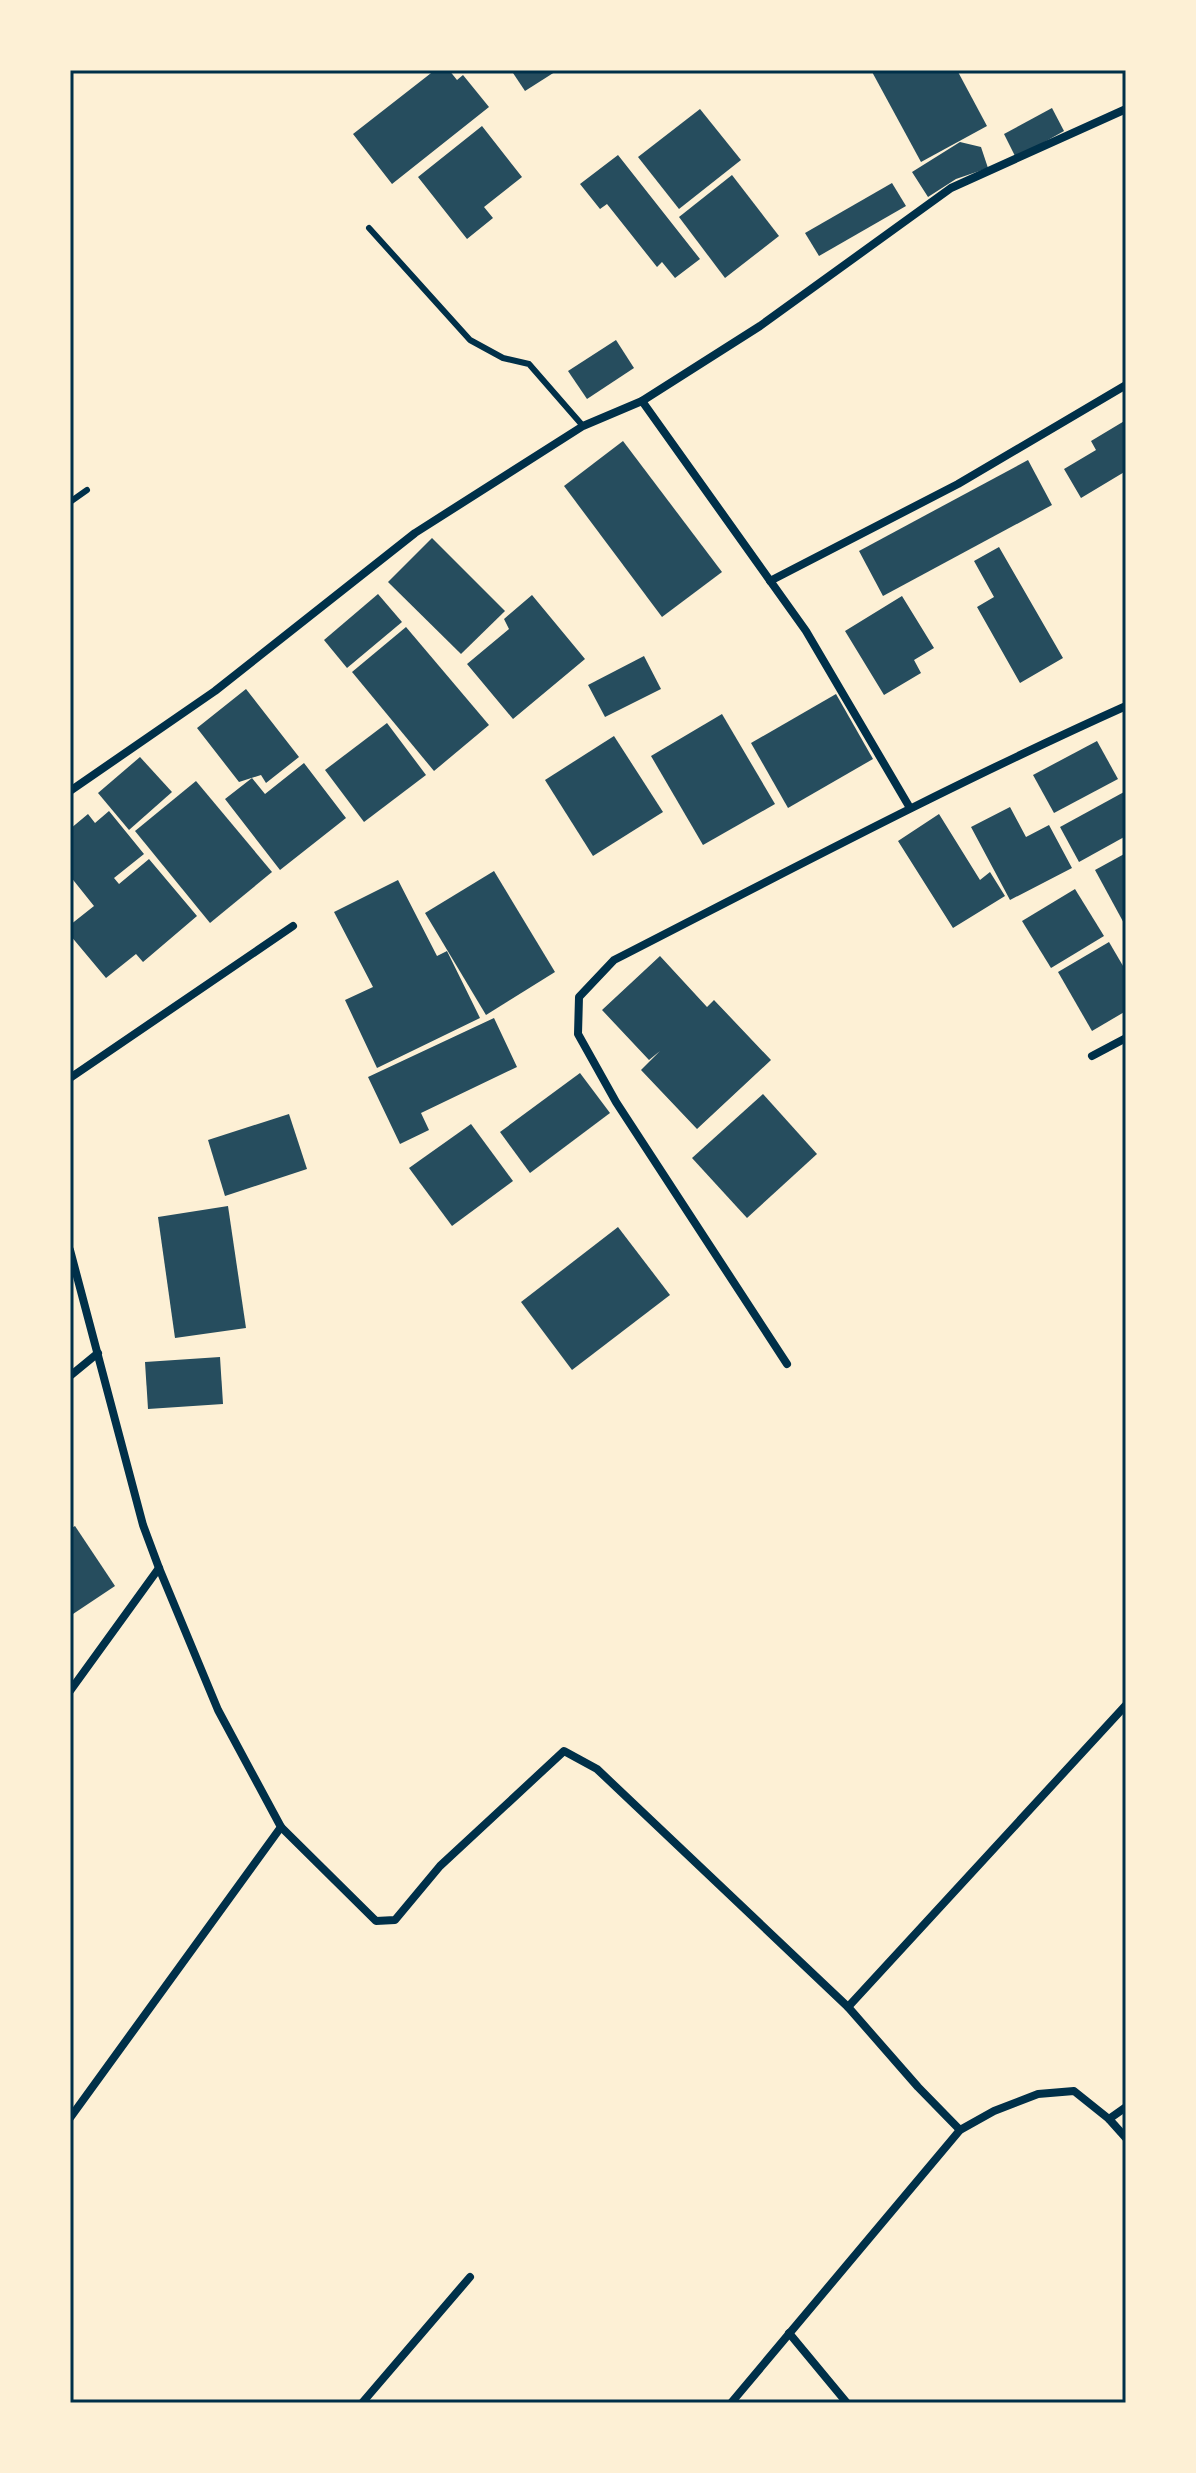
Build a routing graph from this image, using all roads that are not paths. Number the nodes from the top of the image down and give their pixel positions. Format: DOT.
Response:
graph roads {
  1 [pos="1126,109"];
  2 [pos="369,228"];
  3 [pos="1126,385"];
  4 [pos="642,401"];
  5 [pos="583,426"];
  6 [pos="87,490"];
  7 [pos="70,502"];
  8 [pos="770,581"];
  9 [pos="1126,706"];
  10 [pos="70,791"];
  11 [pos="910,808"];
  12 [pos="293,926"];
  13 [pos="1126,1038"];
  14 [pos="1092,1056"];
  15 [pos="70,1078"];
  16 [pos="70,1250"];
  17 [pos="98,1353"];
  18 [pos="787,1364"];
  19 [pos="70,1376"];
  20 [pos="159,1568"];
  21 [pos="70,1691"];
  22 [pos="1126,1705"];
  23 [pos="281,1827"];
  24 [pos="848,2007"];
  25 [pos="1126,2107"];
  26 [pos="70,2118"];
  27 [pos="1109,2119"];
  28 [pos="960,2130"];
  29 [pos="1126,2138"];
  30 [pos="470,2277"];
  31 [pos="789,2333"];
  32 [pos="362,2403"];
  33 [pos="731,2403"];
  34 [pos="847,2403"];
  1 -- 4 [label="street"];
  2 -- 5 [label="lane"];
  3 -- 8 [label="street"];
  4 -- 5 [label="street"];
  4 -- 8 [label="street"];
  5 -- 10 [label="street"];
  6 -- 7 [label="lane"];
  8 -- 11 [label="street"];
  9 -- 11 [label="street"];
  11 -- 18 [label="street"];
  12 -- 15 [label="street"];
  13 -- 14 [label="street"];
  16 -- 17 [label="street"];
  17 -- 19 [label="street"];
  17 -- 20 [label="street"];
  20 -- 21 [label="street"];
  20 -- 23 [label="street"];
  22 -- 24 [label="street"];
  23 -- 24 [label="street"];
  23 -- 26 [label="street"];
  24 -- 28 [label="street"];
  25 -- 27 [label="street"];
  27 -- 28 [label="street"];
  27 -- 29 [label="street"];
  28 -- 31 [label="street"];
  30 -- 32 [label="street"];
  31 -- 33 [label="street"];
  31 -- 34 [label="street"];
}
